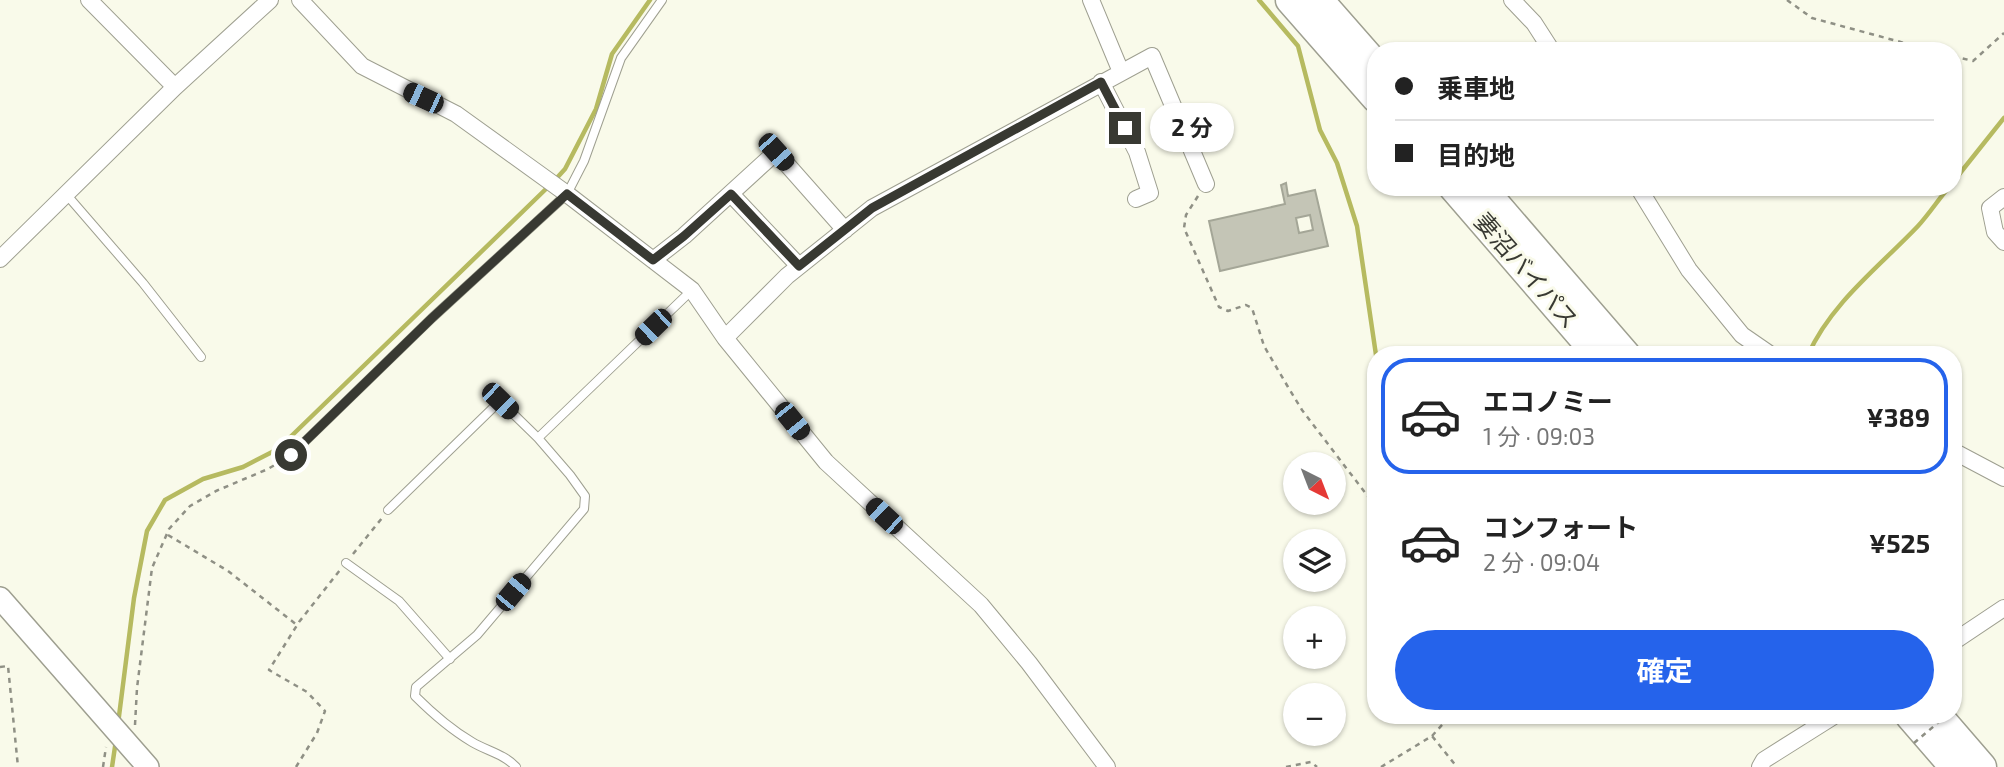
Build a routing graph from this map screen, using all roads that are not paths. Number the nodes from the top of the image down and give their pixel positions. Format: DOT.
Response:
graph roads {
  1 [pos="89,0"];
  2 [pos="270,0"];
  3 [pos="300,0"];
  4 [pos="662,0"];
  5 [pos="1091,0"];
  6 [pos="1290,0"];
  7 [pos="1318,0"];
  8 [pos="1512,0"];
  9 [pos="1546,42"];
  10 [pos="1367,55"];
  11 [pos="1121,72"];
  12 [pos="1101,82"];
  13 [pos="174,87"];
  14 [pos="1367,88"];
  15 [pos="1206,184"];
  16 [pos="66,194"];
  17 [pos="567,194"];
  18 [pos="731,194"];
  19 [pos="1461,196"];
  20 [pos="1489,196"];
  21 [pos="1644,196"];
  22 [pos="2004,197"];
  23 [pos="1136,199"];
  24 [pos="845,230"];
  25 [pos="2004,242"];
  26 [pos="0,258"];
  27 [pos="653,260"];
  28 [pos="799,266"];
  29 [pos="691,289"];
  30 [pos="725,338"];
  31 [pos="1590,346"];
  32 [pos="1618,346"];
  33 [pos="1758,346"];
  34 [pos="201,357"];
  35 [pos="538,438"];
  36 [pos="291,455"];
  37 [pos="1962,455"];
  38 [pos="2004,478"];
  39 [pos="388,510"];
  40 [pos="346,563"];
  41 [pos="2,605"];
  42 [pos="2004,608"];
  43 [pos="1962,636"];
  44 [pos="450,659"];
  45 [pos="1821,724"];
  46 [pos="1945,724"];
  47 [pos="1912,729"];
  48 [pos="141,759"];
  49 [pos="516,767"];
  50 [pos="1107,767"];
  51 [pos="1760,767"];
  52 [pos="1954,767"];
  53 [pos="1982,767"];
  1 -- 13 [label="street"];
  2 -- 13 [label="street"];
  3 -- 17 [label="street"];
  4 -- 17 [label="lane"];
  5 -- 11 [label="street"];
  6 -- 14 [label="highway"];
  7 -- 10 [label="highway"];
  8 -- 9 [label="street"];
  11 -- 12 [label="street"];
  11 -- 15 [label="street"];
  12 -- 23 [label="street"];
  12 -- 24 [label="street"];
  13 -- 16 [label="street"];
  16 -- 26 [label="street"];
  16 -- 34 [label="lane"];
  17 -- 27 [label="street"];
  17 -- 36 [label="lane"];
  18 -- 24 [label="street"];
  18 -- 27 [label="street"];
  18 -- 28 [label="street"];
  19 -- 31 [label="highway, 妻沼バイパス"];
  20 -- 32 [label="highway, 妻沼バイパス"];
  21 -- 33 [label="street"];
  22 -- 25 [label="street"];
  24 -- 28 [label="street"];
  27 -- 29 [label="street"];
  28 -- 30 [label="street"];
  29 -- 30 [label="street"];
  29 -- 35 [label="lane"];
  30 -- 50 [label="street"];
  35 -- 39 [label="lane"];
  35 -- 44 [label="lane"];
  37 -- 38 [label="street"];
  40 -- 44 [label="lane"];
  41 -- 48 [label="street"];
  42 -- 43 [label="street"];
  44 -- 49 [label="lane"];
  45 -- 51 [label="street"];
  46 -- 53 [label="highway"];
  47 -- 52 [label="highway"];
}
